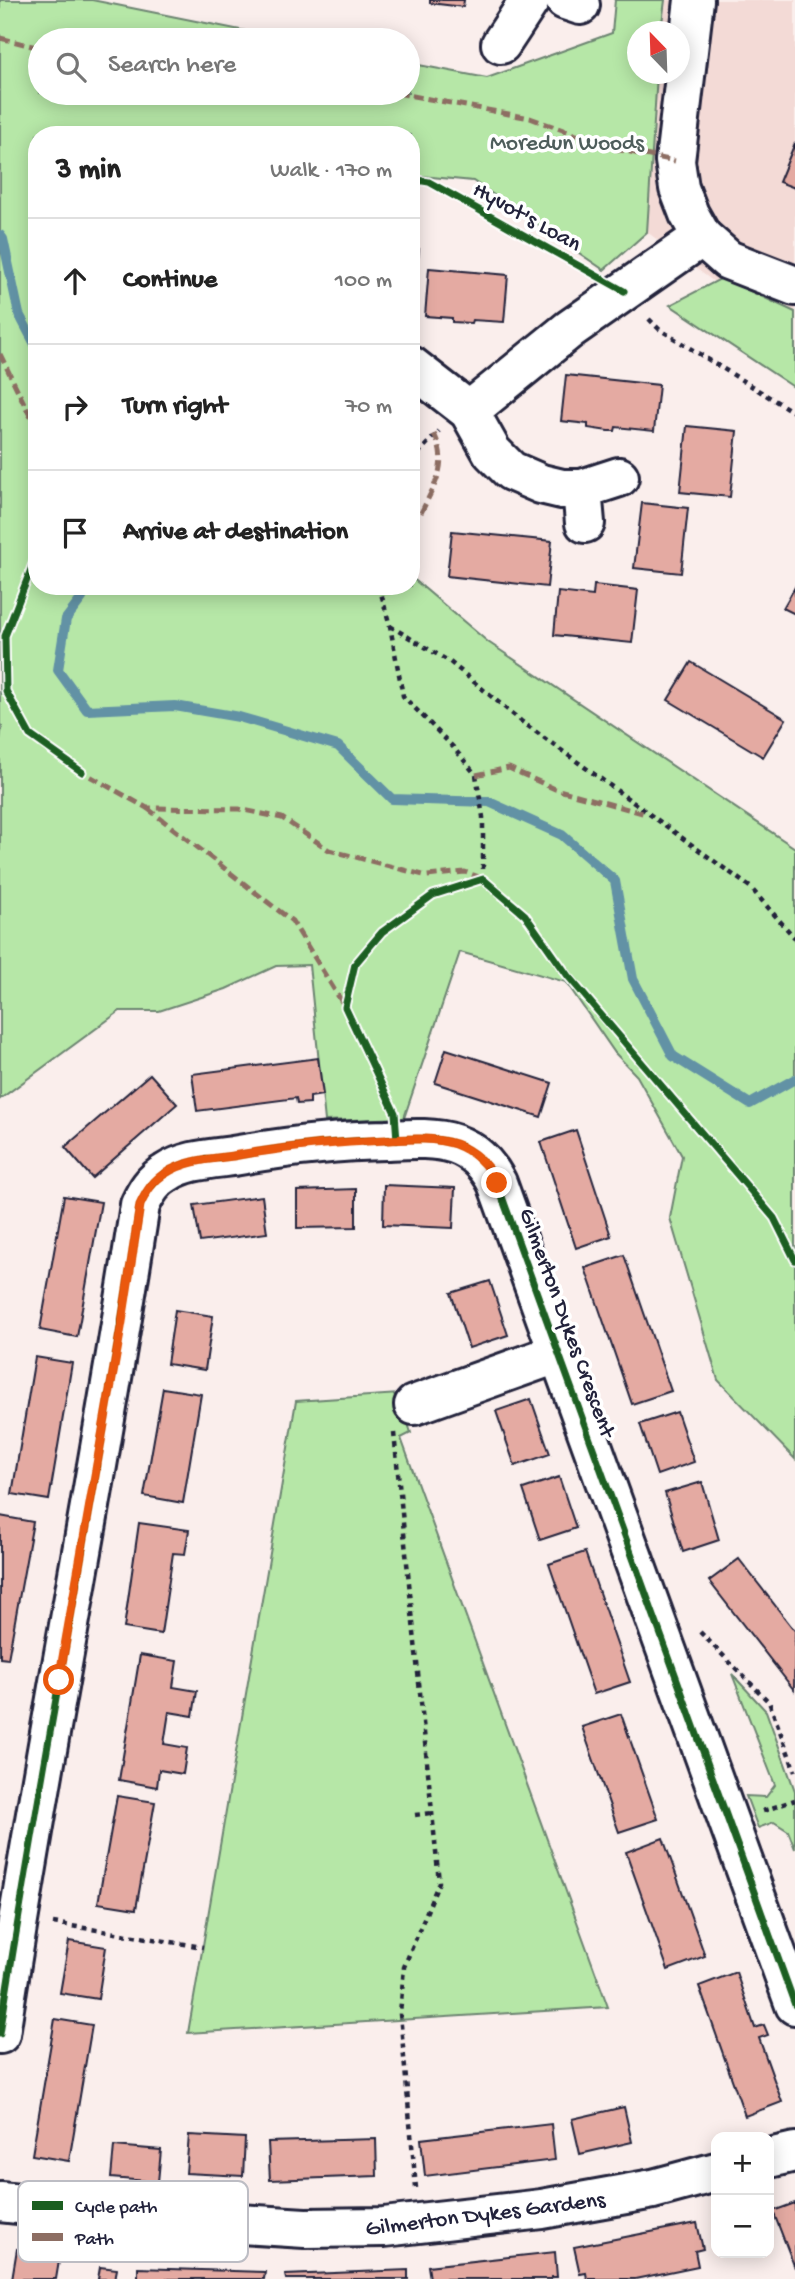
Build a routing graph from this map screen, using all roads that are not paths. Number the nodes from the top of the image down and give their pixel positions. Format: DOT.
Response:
graph roads {
  1 [pos="530,0"];
  2 [pos="694,0"];
  3 [pos="501,44"];
  4 [pos="702,237"];
  5 [pos="795,286"];
  6 [pos="420,373"];
  7 [pos="469,411"];
  8 [pos="619,477"];
  9 [pos="559,1353"];
  10 [pos="414,1405"];
  11 [pos="795,2005"];
  12 [pos="0,2034"];
  13 [pos="795,2152"];
  14 [pos="774,2157"];
  15 [pos="711,2173"];
  16 [pos="0,2202"];
  17 [pos="18,2204"];
  18 [pos="248,2224"];
  1 -- 3 [label="street"];
  2 -- 4 [label="street"];
  4 -- 5 [label="street"];
  4 -- 7 [label="street"];
  6 -- 7 [label="street"];
  7 -- 8 [label="street"];
  9 -- 10 [label="street"];
  9 -- 11 [label="street, Gilmerton Dykes Crescent"];
  9 -- 12 [label="street, Gilmerton Dykes Crescent"];
  13 -- 14 [label="street"];
  15 -- 18 [label="street, Gilmerton Dykes Gardens"];
  16 -- 17 [label="street, Gilmerton Dykes Gardens"];
}
